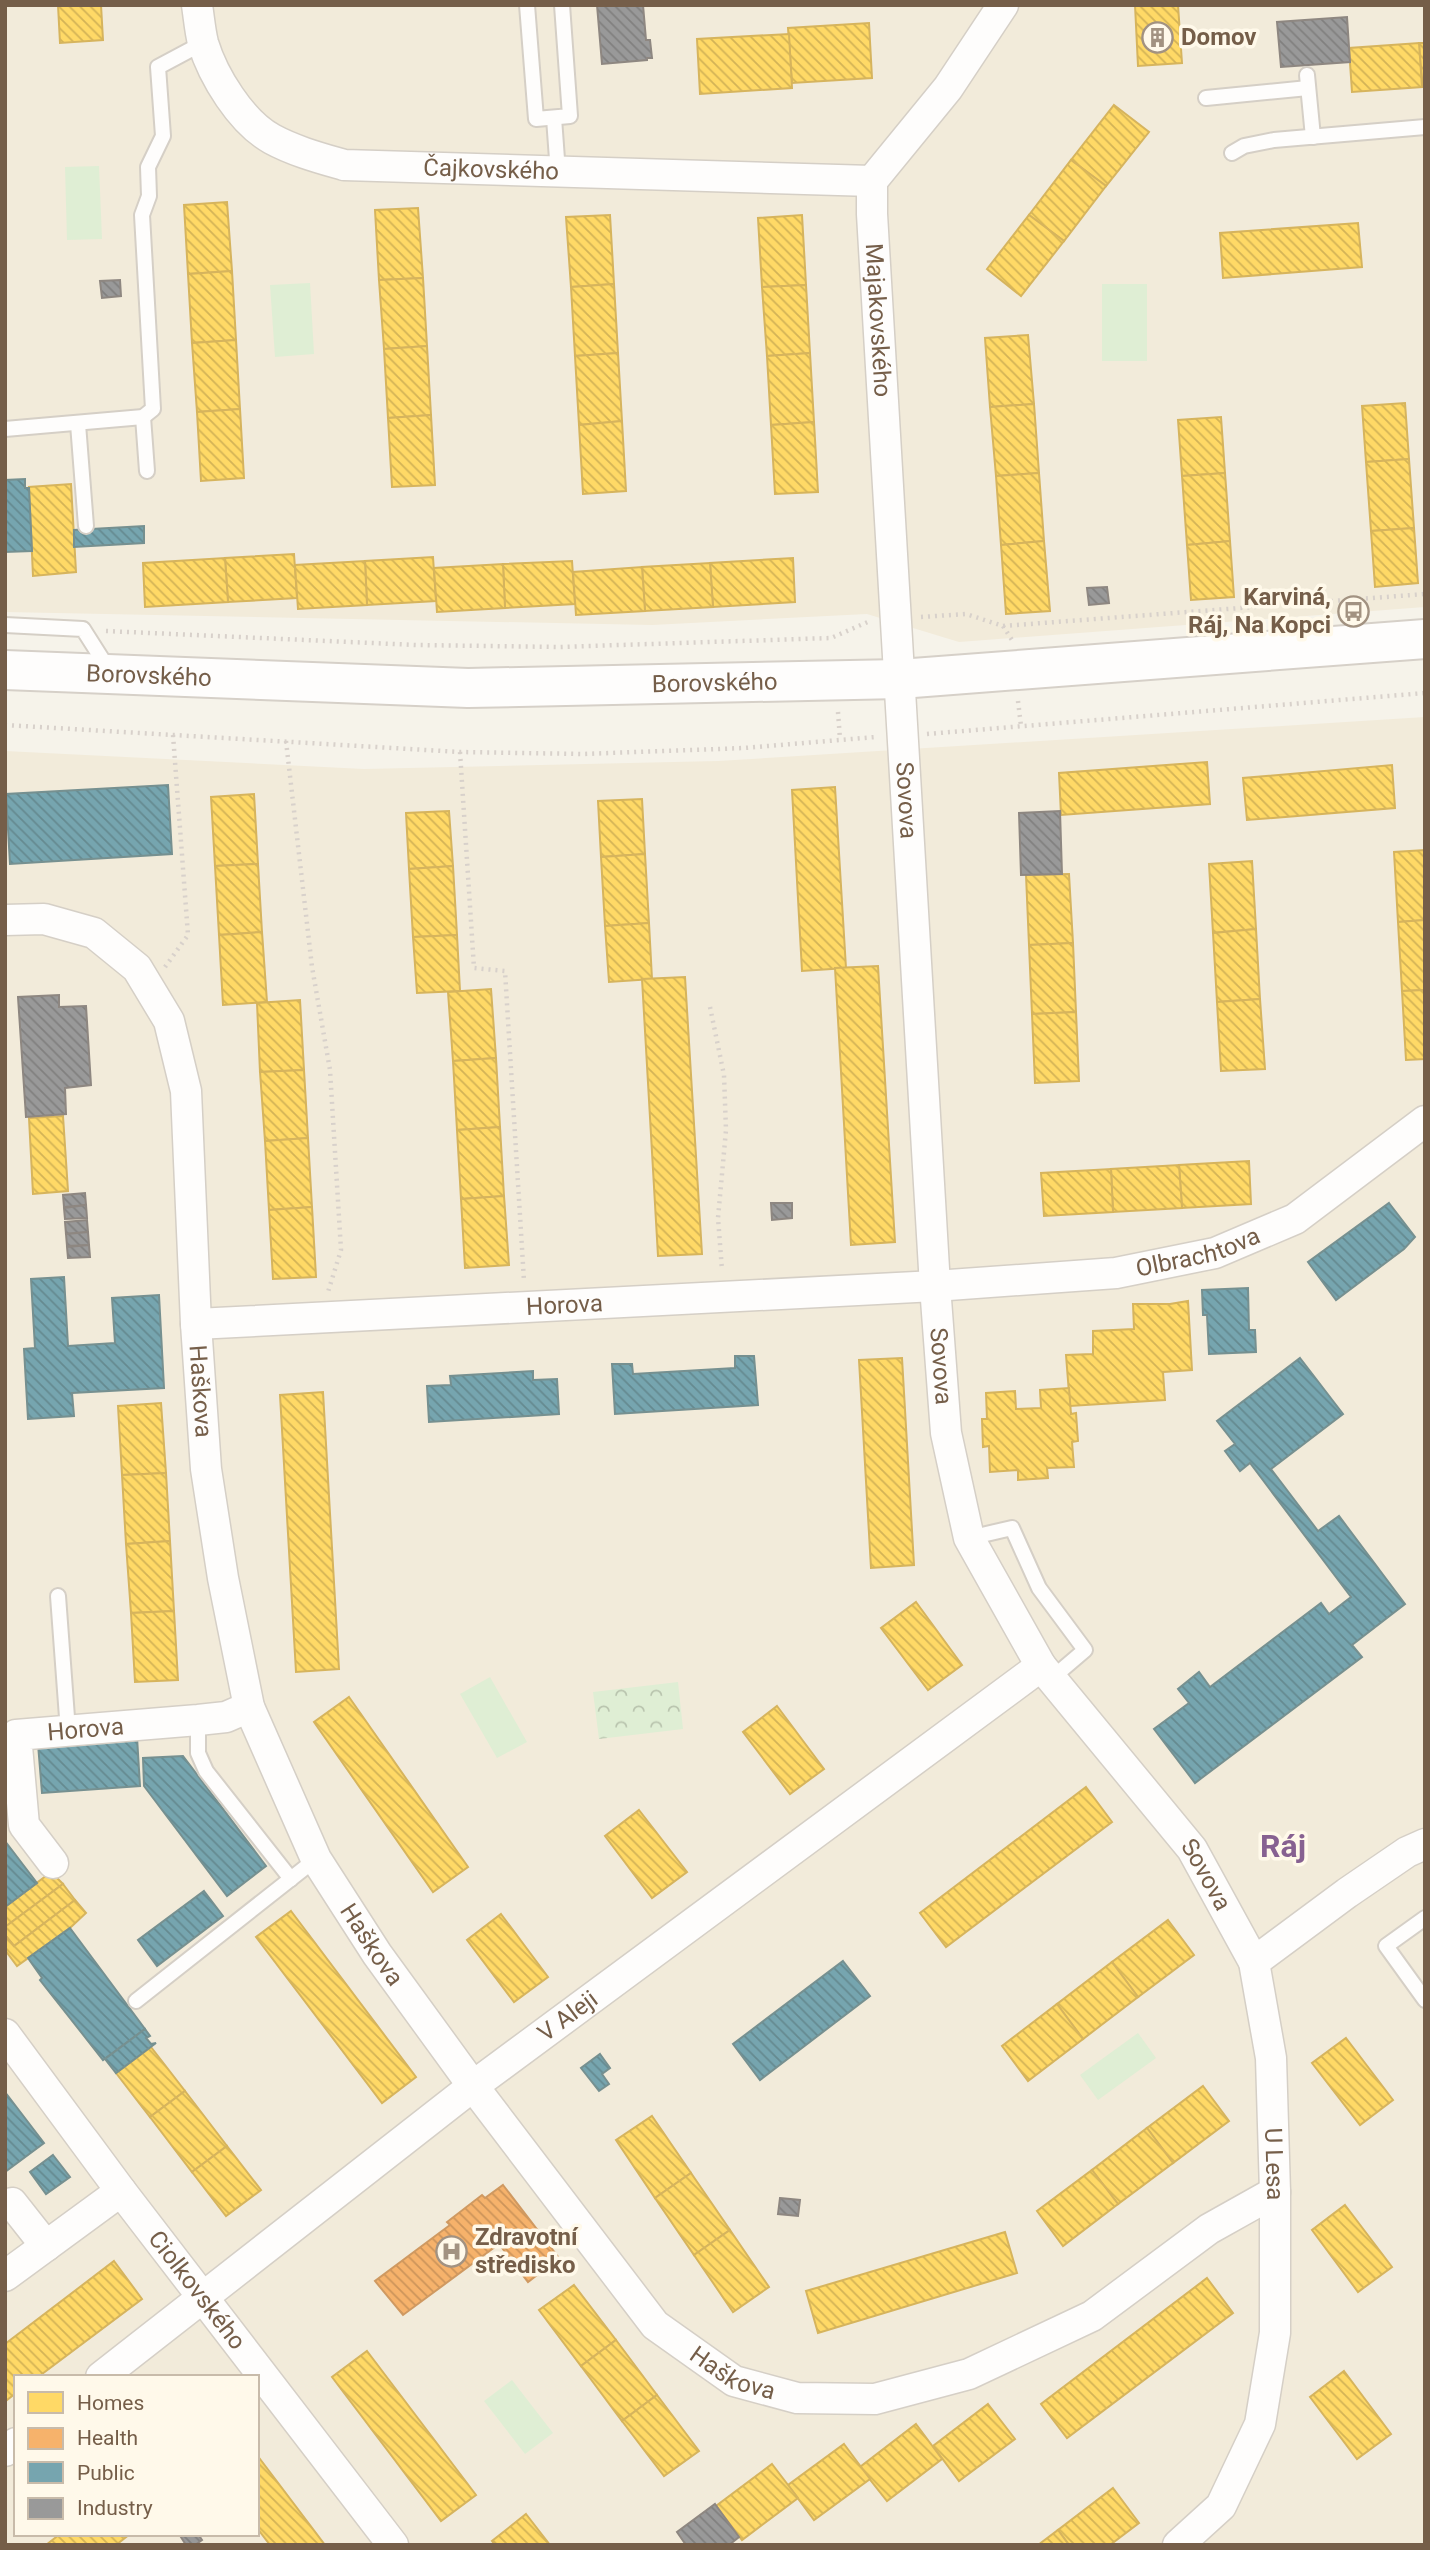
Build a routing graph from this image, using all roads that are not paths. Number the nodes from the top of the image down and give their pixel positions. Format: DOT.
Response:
graph roads {
  1 [pos="197,5"];
  2 [pos="527,5"];
  3 [pos="562,5"];
  4 [pos="1003,5"];
  5 [pos="203,43"];
  6 [pos="1206,98"];
  7 [pos="554,118"];
  8 [pos="1425,127"];
  9 [pos="1313,136"];
  10 [pos="1232,152"];
  11 [pos="558,173"];
  12 [pos="872,181"];
  13 [pos="143,417"];
  14 [pos="78,424"];
  15 [pos="5,429"];
  16 [pos="147,471"];
  17 [pos="86,526"];
  18 [pos="5,625"];
  19 [pos="1425,639"];
  20 [pos="5,670"];
  21 [pos="112,674"];
  22 [pos="900,679"];
  23 [pos="5,920"];
  24 [pos="1425,1121"];
  25 [pos="935,1286"];
  26 [pos="196,1324"];
  27 [pos="969,1538"];
  28 [pos="58,1596"];
  29 [pos="1046,1673"];
  30 [pos="249,1707"];
  31 [pos="198,1720"];
  32 [pos="68,1731"];
  33 [pos="1425,1844"];
  34 [pos="316,1859"];
  35 [pos="53,1863"];
  36 [pos="290,1879"];
  37 [pos="1425,1918"];
  38 [pos="1254,1962"];
  39 [pos="1425,2000"];
  40 [pos="136,2001"];
  41 [pos="5,2034"];
  42 [pos="473,2087"];
  43 [pos="121,2191"];
  44 [pos="1275,2192"];
  45 [pos="12,2203"];
  46 [pos="46,2246"];
  47 [pos="5,2276"];
  48 [pos="203,2297"];
  49 [pos="104,2375"];
  50 [pos="393,2545"];
  51 [pos="1178,2545"];
  1 -- 5 [label="street, Čajkovského"];
  2 -- 7 [label="lane"];
  3 -- 7 [label="lane"];
  4 -- 12 [label="street"];
  5 -- 11 [label="street, Čajkovského"];
  5 -- 13 [label="lane"];
  6 -- 9 [label="lane"];
  7 -- 11 [label="lane"];
  8 -- 9 [label="lane"];
  9 -- 10 [label="lane"];
  11 -- 12 [label="street, Čajkovského"];
  12 -- 22 [label="street, Majakovského"];
  13 -- 14 [label="lane"];
  13 -- 16 [label="lane"];
  14 -- 15 [label="lane"];
  14 -- 17 [label="lane"];
  18 -- 21 [label="lane"];
  19 -- 22 [label="main road, Borovského"];
  20 -- 21 [label="main road, Borovského"];
  21 -- 22 [label="main road, Borovského"];
  22 -- 25 [label="street, Sovova"];
  23 -- 26 [label="street, Haškova"];
  24 -- 25 [label="street, Olbrachtova"];
  25 -- 26 [label="street, Horova"];
  25 -- 27 [label="street, Sovova"];
  26 -- 30 [label="street, Haškova"];
  27 -- 29 [label="street, Sovova"];
  27 -- 29 [label="lane"];
  28 -- 32 [label="lane"];
  29 -- 38 [label="street, Sovova"];
  29 -- 42 [label="street, V Aleji"];
  30 -- 31 [label="street, Horova"];
  30 -- 34 [label="street, Haškova"];
  31 -- 32 [label="street, Horova"];
  31 -- 36 [label="lane"];
  32 -- 35 [label="street, Horova"];
  33 -- 38 [label="street"];
  34 -- 36 [label="lane"];
  34 -- 42 [label="street, Haškova"];
  36 -- 40 [label="lane"];
  37 -- 39 [label="lane"];
  38 -- 44 [label="street, U Lesa"];
  41 -- 43 [label="street, Ciolkovského"];
  42 -- 44 [label="street, Haškova"];
  42 -- 48 [label="street, V Aleji"];
  43 -- 46 [label="street"];
  43 -- 48 [label="street, Ciolkovského"];
  44 -- 51 [label="street, U Lesa"];
  45 -- 46 [label="street"];
  46 -- 47 [label="street"];
  48 -- 49 [label="street, V Aleji"];
  48 -- 50 [label="street, Ciolkovského"];
}
